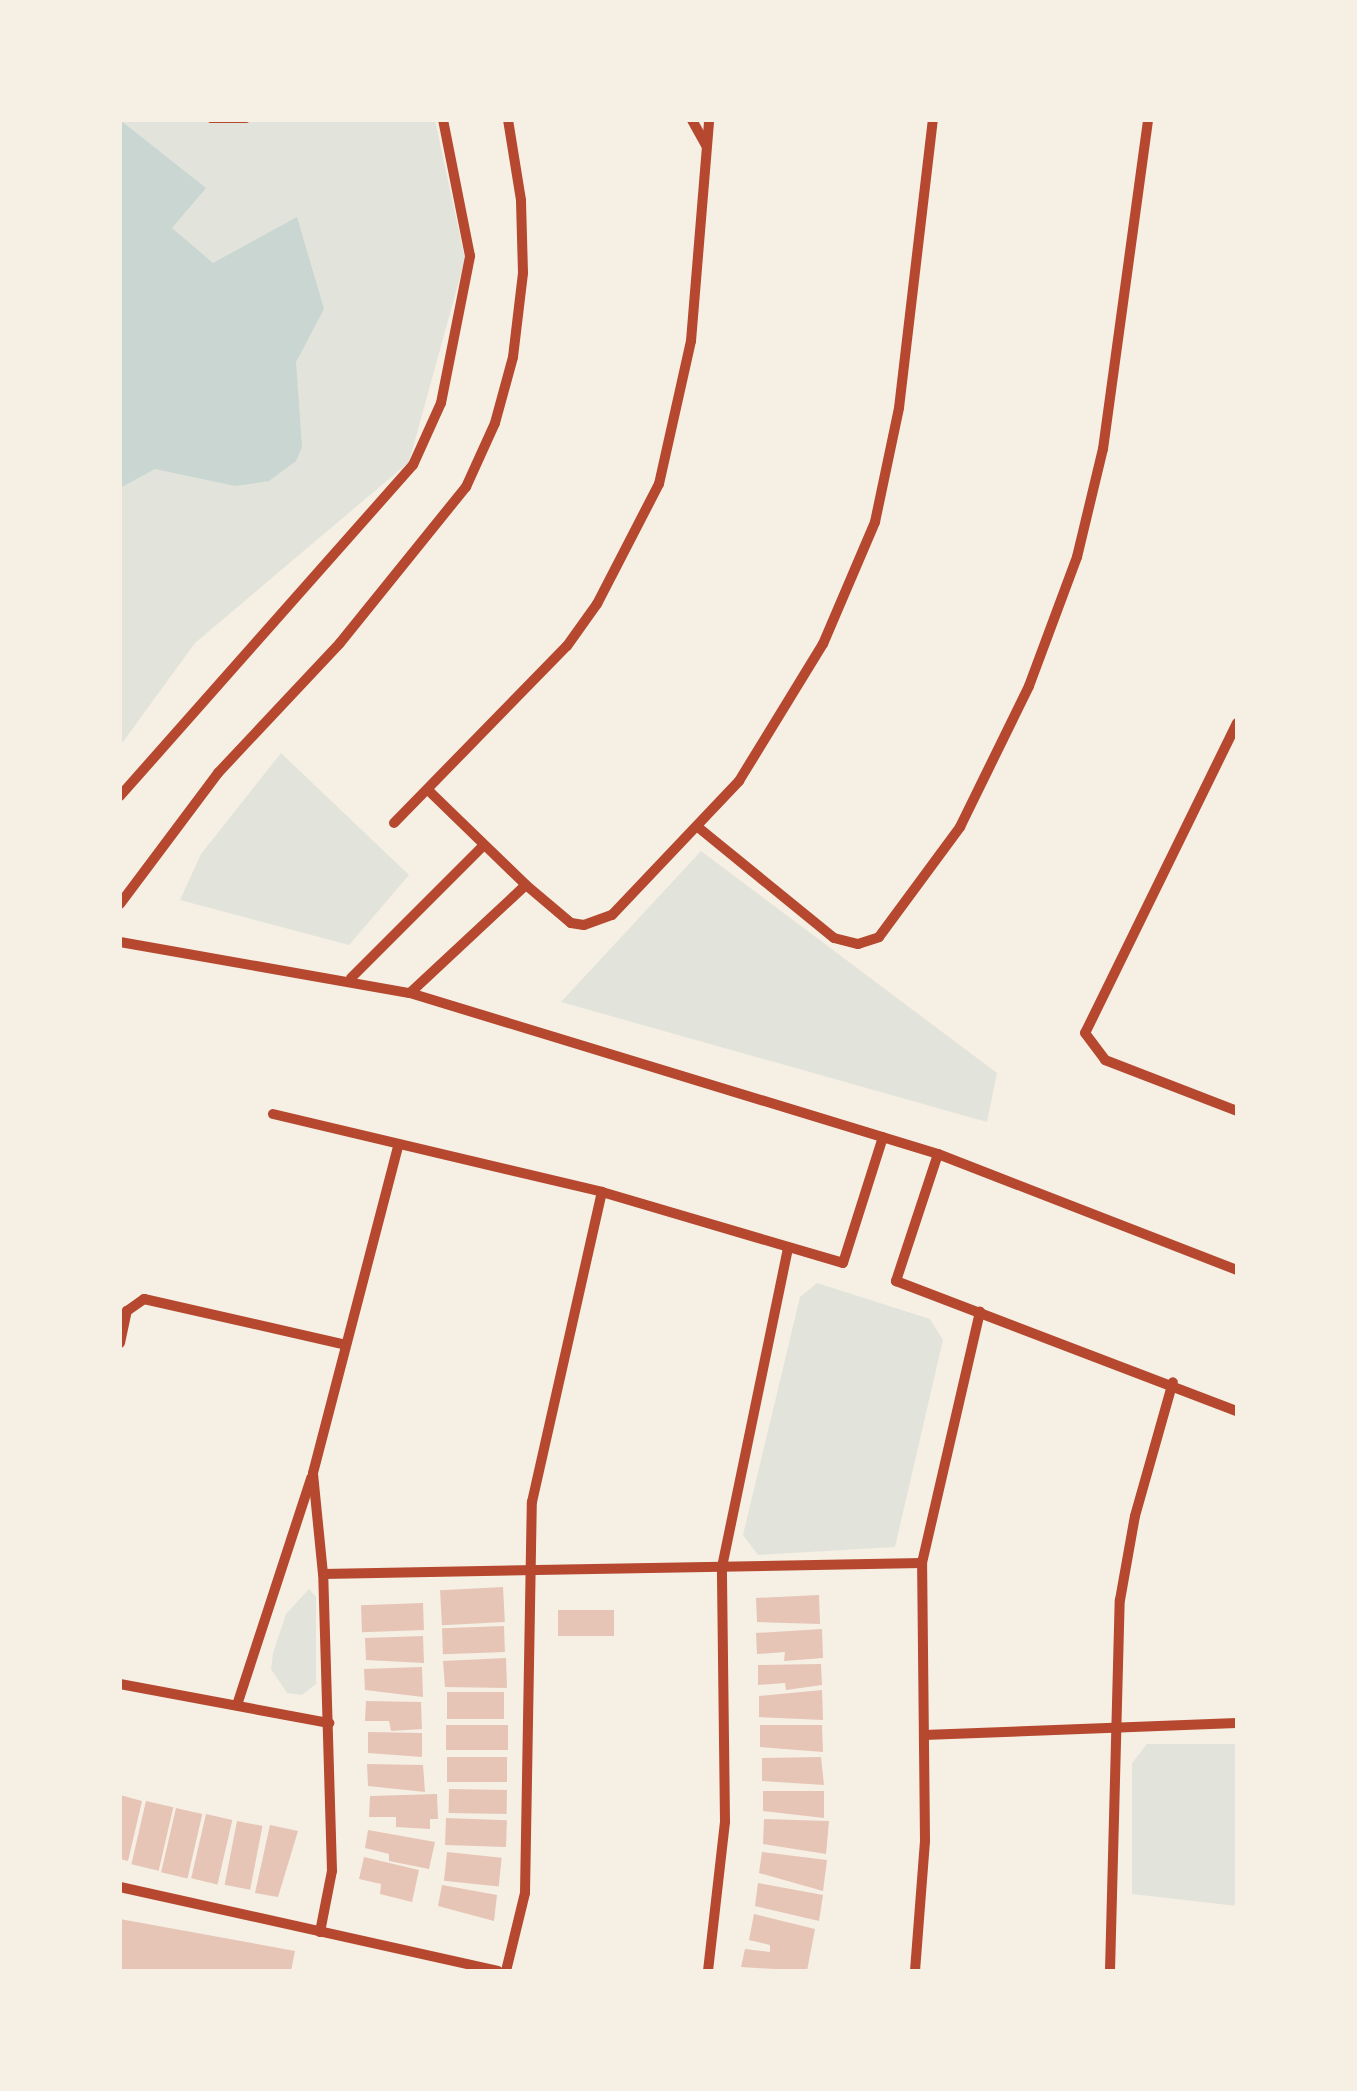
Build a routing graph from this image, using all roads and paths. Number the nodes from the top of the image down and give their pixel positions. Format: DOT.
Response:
graph roads {
  1 [pos="210,120"];
  2 [pos="246,120"];
  3 [pos="443,120"];
  4 [pos="508,120"];
  5 [pos="692,120"];
  6 [pos="709,120"];
  7 [pos="933,120"];
  8 [pos="1148,120"];
  9 [pos="706,146"];
  10 [pos="1237,723"];
  11 [pos="428,790"];
  12 [pos="120,796"];
  13 [pos="394,823"];
  14 [pos="699,828"];
  15 [pos="483,846"];
  16 [pos="526,884"];
  17 [pos="120,904"];
  18 [pos="120,942"];
  19 [pos="351,978"];
  20 [pos="410,993"];
  21 [pos="1237,1111"];
  22 [pos="272,1114"];
  23 [pos="883,1137"];
  24 [pos="399,1144"];
  25 [pos="938,1154"];
  26 [pos="602,1192"];
  27 [pos="788,1248"];
  28 [pos="1237,1270"];
  29 [pos="980,1312"];
  30 [pos="120,1343"];
  31 [pos="346,1345"];
  32 [pos="1173,1382"];
  33 [pos="1237,1410"];
  34 [pos="312,1473"];
  35 [pos="922,1564"];
  36 [pos="722,1567"];
  37 [pos="528,1570"];
  38 [pos="323,1574"];
  39 [pos="120,1684"];
  40 [pos="238,1705"];
  41 [pos="329,1722"];
  42 [pos="1237,1722"];
  43 [pos="1116,1726"];
  44 [pos="924,1736"];
  45 [pos="120,1887"];
  46 [pos="320,1932"];
  47 [pos="498,1971"];
  48 [pos="506,1971"];
  49 [pos="708,1971"];
  50 [pos="915,1971"];
  51 [pos="1110,1971"];
  1 -- 2 [label="path"];
  3 -- 12 [label="street"];
  4 -- 17 [label="street"];
  5 -- 9 [label="street"];
  6 -- 9 [label="street"];
  7 -- 14 [label="street"];
  8 -- 14 [label="street"];
  9 -- 11 [label="street"];
  10 -- 21 [label="street"];
  11 -- 13 [label="street"];
  11 -- 15 [label="street"];
  14 -- 16 [label="street"];
  15 -- 16 [label="street"];
  15 -- 19 [label="street"];
  16 -- 20 [label="street"];
  18 -- 19 [label="street"];
  19 -- 20 [label="street"];
  20 -- 23 [label="street"];
  22 -- 24 [label="street"];
  23 -- 25 [label="street"];
  23 -- 27 [label="street"];
  24 -- 26 [label="street"];
  24 -- 31 [label="street"];
  25 -- 28 [label="street"];
  25 -- 29 [label="street"];
  26 -- 27 [label="street"];
  26 -- 37 [label="street"];
  27 -- 36 [label="street"];
  29 -- 32 [label="street"];
  29 -- 35 [label="street"];
  30 -- 31 [label="street"];
  31 -- 34 [label="street"];
  32 -- 33 [label="street"];
  32 -- 43 [label="street"];
  34 -- 38 [label="street"];
  34 -- 40 [label="street"];
  35 -- 36 [label="street"];
  35 -- 44 [label="street"];
  36 -- 37 [label="street"];
  36 -- 49 [label="street"];
  37 -- 38 [label="street"];
  37 -- 48 [label="street"];
  38 -- 41 [label="street"];
  39 -- 40 [label="street"];
  40 -- 41 [label="street"];
  41 -- 46 [label="street"];
  42 -- 43 [label="street"];
  43 -- 44 [label="street"];
  43 -- 51 [label="street"];
  44 -- 50 [label="street"];
  45 -- 46 [label="street"];
  46 -- 47 [label="street"];
}
